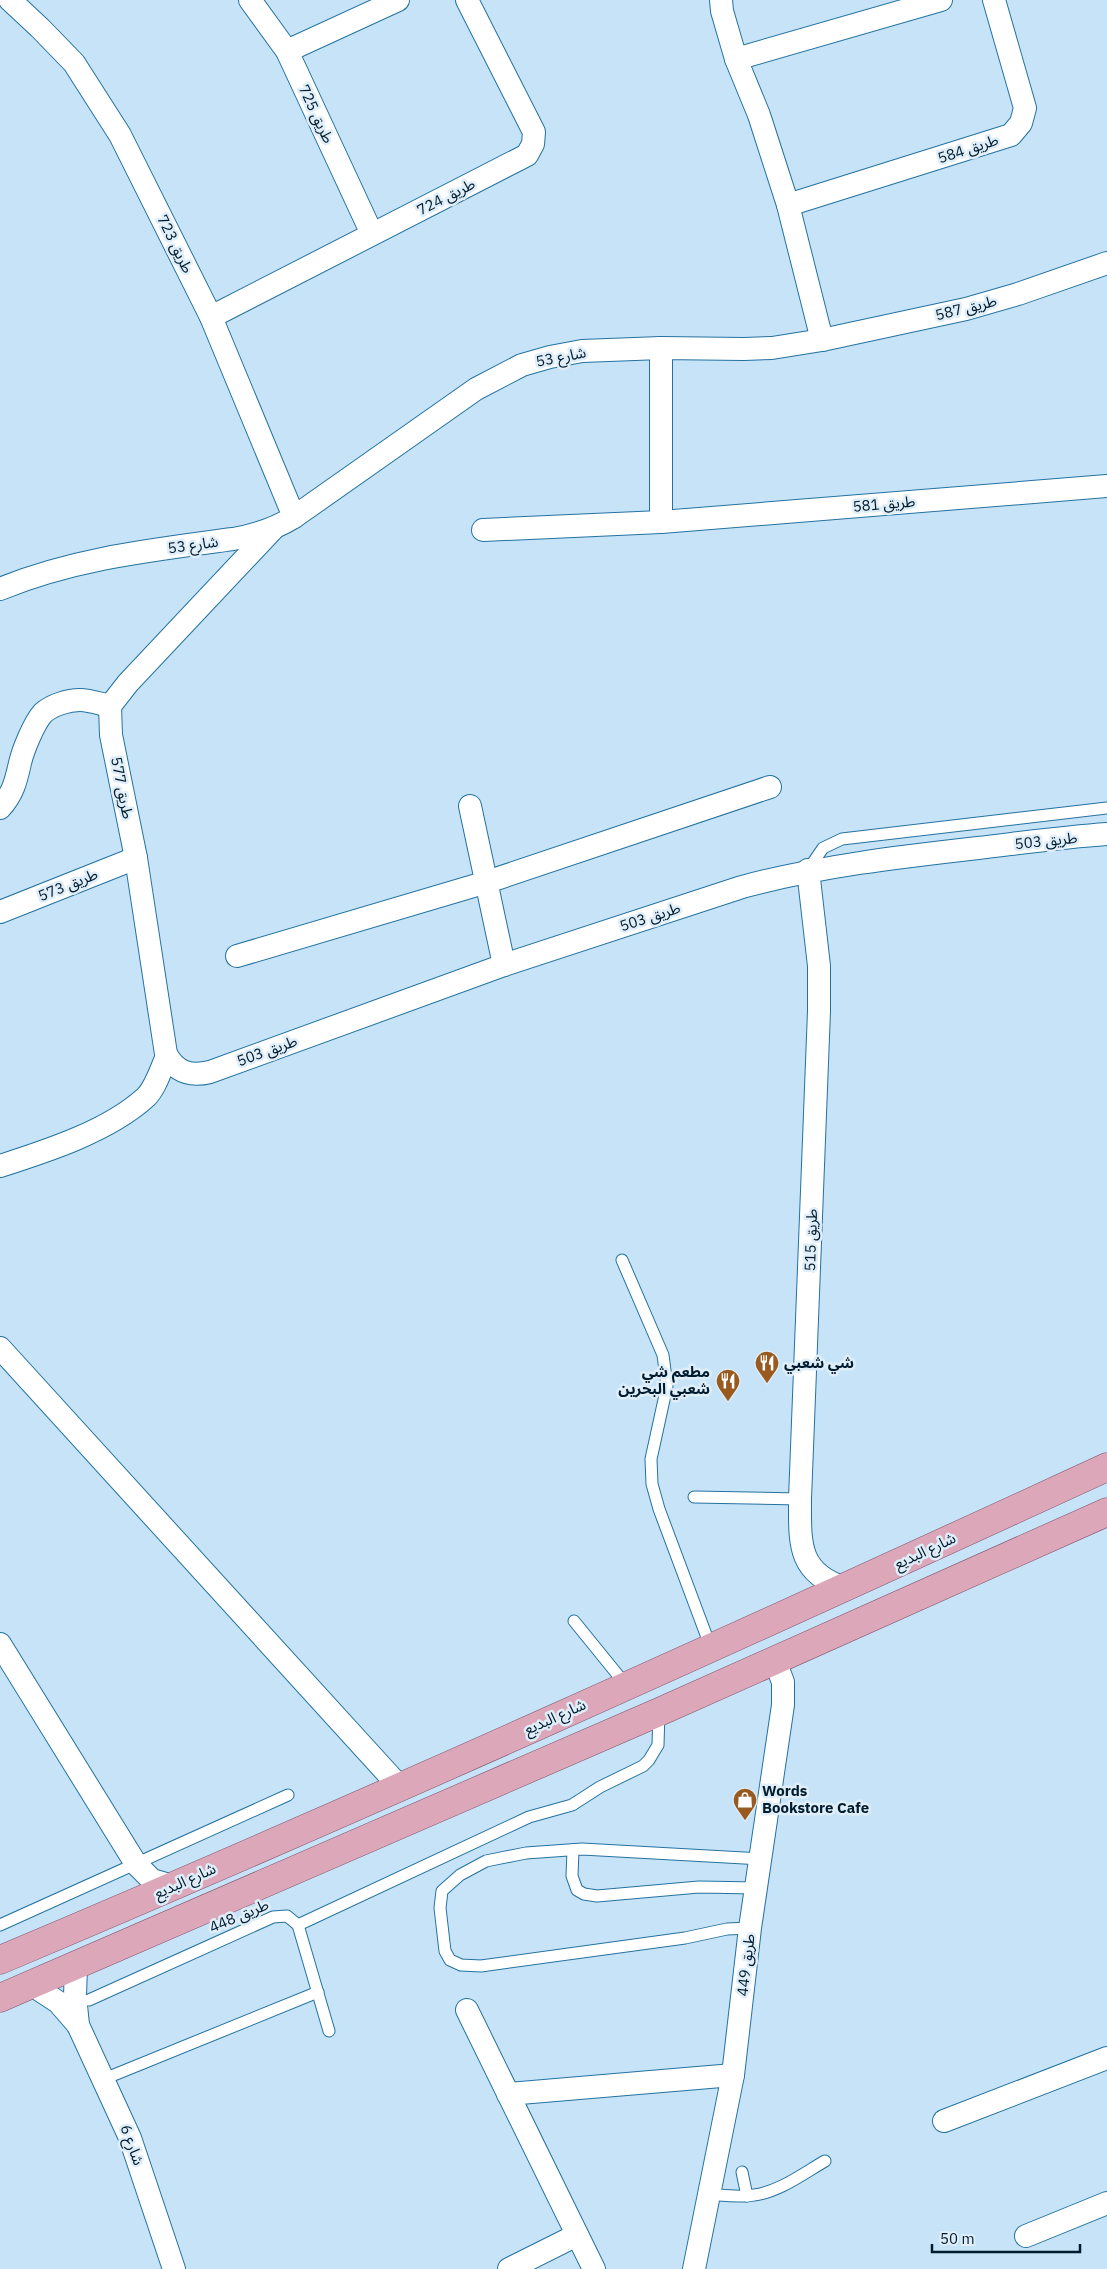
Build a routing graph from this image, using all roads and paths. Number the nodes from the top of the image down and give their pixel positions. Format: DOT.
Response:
graph roads {
  1 [pos="10,0"];
  2 [pos="250,0"];
  3 [pos="398,0"];
  4 [pos="467,0"];
  5 [pos="721,0"];
  6 [pos="940,0"];
  7 [pos="994,0"];
  8 [pos="287,51"];
  9 [pos="736,59"];
  10 [pos="788,205"];
  11 [pos="372,234"];
  12 [pos="1107,263"];
  13 [pos="211,317"];
  14 [pos="822,340"];
  15 [pos="660,348"];
  16 [pos="1107,486"];
  17 [pos="294,517"];
  18 [pos="661,522"];
  19 [pos="273,529"];
  20 [pos="483,530"];
  21 [pos="0,589"];
  22 [pos="110,706"];
  23 [pos="770,788"];
  24 [pos="470,806"];
  25 [pos="0,808"];
  26 [pos="1107,808"];
  27 [pos="1107,834"];
  28 [pos="136,858"];
  29 [pos="808,870"];
  30 [pos="487,882"];
  31 [pos="0,912"];
  32 [pos="237,956"];
  33 [pos="504,965"];
  34 [pos="167,1056"];
  35 [pos="0,1166"];
  36 [pos="622,1260"];
  37 [pos="0,1348"];
  38 [pos="1107,1467"];
  39 [pos="694,1497"];
  40 [pos="800,1499"];
  41 [pos="1101,1519"];
  42 [pos="845,1588"];
  43 [pos="574,1621"];
  44 [pos="0,1644"];
  45 [pos="711,1648"];
  46 [pos="775,1660"];
  47 [pos="626,1685"];
  48 [pos="659,1712"];
  49 [pos="399,1786"];
  50 [pos="288,1796"];
  51 [pos="572,1850"];
  52 [pos="762,1859"];
  53 [pos="136,1864"];
  54 [pos="173,1886"];
  55 [pos="757,1888"];
  56 [pos="136,1902"];
  57 [pos="0,1925"];
  58 [pos="298,1925"];
  59 [pos="750,1928"];
  60 [pos="0,1960"];
  61 [pos="76,1966"];
  62 [pos="32,1985"];
  63 [pos="318,1992"];
  64 [pos="0,1998"];
  65 [pos="89,2000"];
  66 [pos="467,2010"];
  67 [pos="78,2025"];
  68 [pos="329,2031"];
  69 [pos="1107,2058"];
  70 [pos="733,2074"];
  71 [pos="104,2079"];
  72 [pos="508,2094"];
  73 [pos="944,2121"];
  74 [pos="825,2161"];
  75 [pos="742,2172"];
  76 [pos="707,2194"];
  77 [pos="747,2196"];
  78 [pos="1107,2203"];
  79 [pos="577,2235"];
  80 [pos="1026,2236"];
  81 [pos="174,2269"];
  82 [pos="509,2269"];
  83 [pos="594,2269"];
  84 [pos="694,2269"];
  1 -- 13 [label="street, طريق 723"];
  2 -- 8 [label="street, طريق 725"];
  3 -- 8 [label="street"];
  4 -- 11 [label="street, طريق 724"];
  5 -- 9 [label="street"];
  6 -- 9 [label="street"];
  7 -- 10 [label="street, طريق 584"];
  8 -- 11 [label="street, طريق 725"];
  9 -- 10 [label="street"];
  10 -- 14 [label="street"];
  11 -- 13 [label="street, طريق 724"];
  12 -- 14 [label="street, طريق 587"];
  13 -- 17 [label="street, طريق 723"];
  14 -- 15 [label="street, شارع 53"];
  15 -- 17 [label="street, شارع 53"];
  15 -- 18 [label="street"];
  16 -- 18 [label="street, طريق 581"];
  17 -- 19 [label="street, شارع 53"];
  18 -- 20 [label="street, طريق 581"];
  19 -- 21 [label="street, شارع 53"];
  19 -- 22 [label="street"];
  22 -- 25 [label="street"];
  22 -- 28 [label="street, طريق 577"];
  23 -- 30 [label="street"];
  24 -- 30 [label="street"];
  26 -- 29 [label="lane"];
  27 -- 29 [label="street, طريق 503"];
  28 -- 31 [label="street, طريق 573"];
  28 -- 34 [label="street, طريق 577"];
  29 -- 33 [label="street, طريق 503"];
  29 -- 40 [label="street, طريق 515"];
  30 -- 32 [label="street"];
  30 -- 33 [label="street"];
  33 -- 34 [label="street, طريق 503"];
  34 -- 35 [label="street"];
  36 -- 45 [label="lane"];
  37 -- 49 [label="street"];
  38 -- 42 [label="main road, شارع البديع"];
  39 -- 40 [label="lane"];
  40 -- 42 [label="street, طريق 515"];
  41 -- 46 [label="main road"];
  42 -- 45 [label="main road, شارع البديع"];
  43 -- 47 [label="lane"];
  44 -- 53 [label="street"];
  45 -- 47 [label="main road, شارع البديع"];
  46 -- 48 [label="main road"];
  46 -- 52 [label="street, طريق 449"];
  47 -- 49 [label="main road, شارع البديع"];
  48 -- 58 [label="lane"];
  48 -- 61 [label="main road"];
  49 -- 54 [label="main road, شارع البديع"];
  50 -- 53 [label="lane"];
  51 -- 52 [label="lane"];
  51 -- 55 [label="lane"];
  51 -- 59 [label="lane"];
  52 -- 55 [label="street, طريق 449"];
  53 -- 54 [label="street"];
  53 -- 56 [label="street"];
  53 -- 57 [label="lane"];
  54 -- 56 [label="main road, شارع البديع"];
  55 -- 59 [label="street, طريق 449"];
  56 -- 60 [label="main road, شارع البديع"];
  58 -- 63 [label="lane"];
  58 -- 65 [label="lane, طريق 448"];
  59 -- 70 [label="street, طريق 449"];
  61 -- 62 [label="main road"];
  61 -- 67 [label="street, شارع 6"];
  62 -- 64 [label="main road"];
  62 -- 67 [label="street, شارع 6"];
  63 -- 68 [label="lane"];
  63 -- 71 [label="lane"];
  66 -- 72 [label="street"];
  67 -- 71 [label="street, شارع 6"];
  69 -- 73 [label="street"];
  70 -- 72 [label="street"];
  70 -- 76 [label="street, طريق 449"];
  71 -- 81 [label="street, شارع 6"];
  72 -- 79 [label="street"];
  74 -- 77 [label="lane"];
  75 -- 77 [label="lane"];
  76 -- 77 [label="lane"];
  76 -- 84 [label="street, طريق 449"];
  78 -- 80 [label="street"];
  79 -- 82 [label="street"];
  79 -- 83 [label="street"];
}
